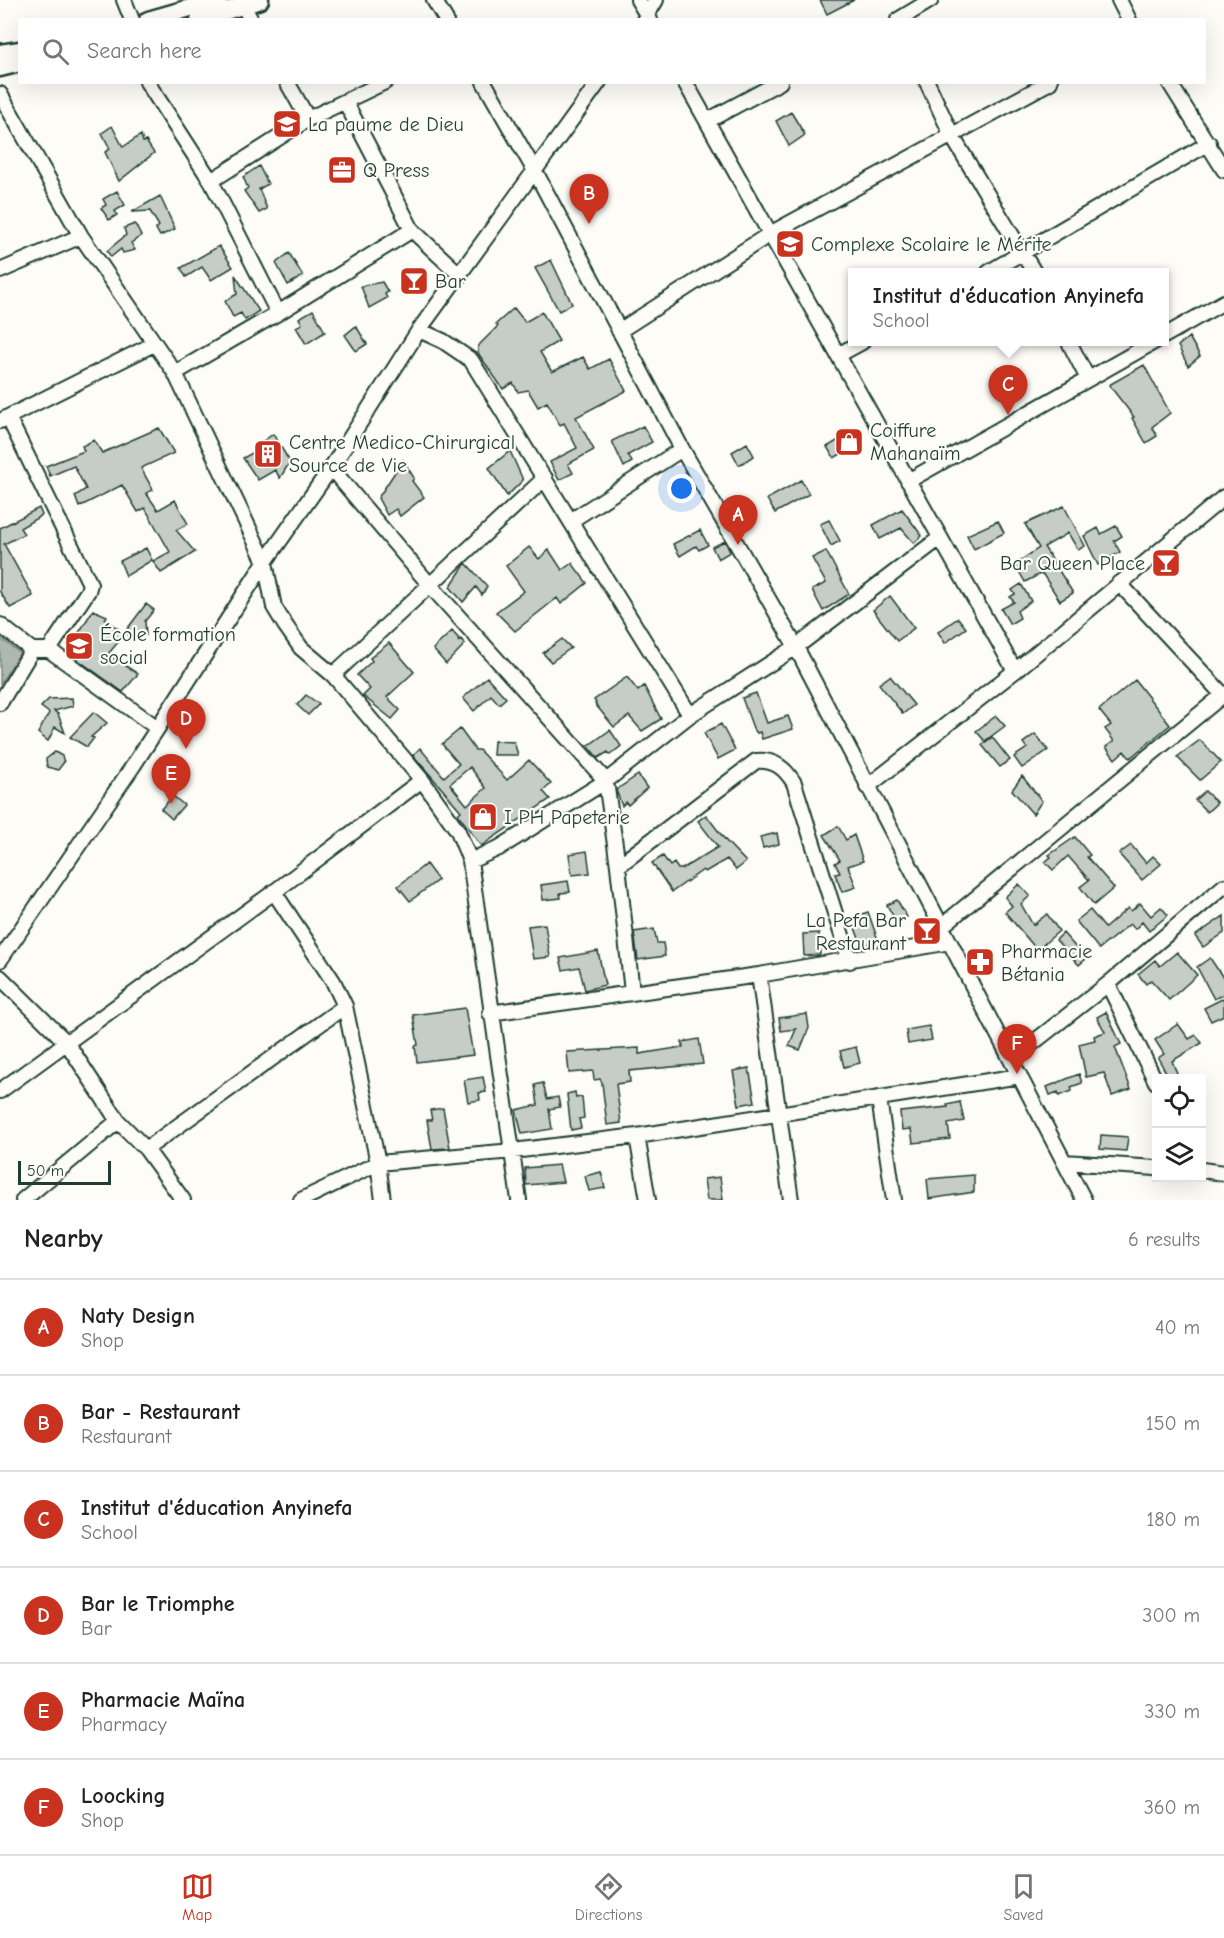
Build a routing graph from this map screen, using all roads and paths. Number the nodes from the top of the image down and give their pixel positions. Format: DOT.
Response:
graph roads {
  1 [pos="124,0"];
  2 [pos="218,0"];
  3 [pos="260,0"];
  4 [pos="434,0"];
  5 [pos="638,0"];
  6 [pos="656,0"];
  7 [pos="931,0"];
  8 [pos="1119,0"];
  9 [pos="247,13"];
  10 [pos="131,18"];
  11 [pos="155,18"];
  12 [pos="213,18"];
  13 [pos="445,18"];
  14 [pos="647,18"];
  15 [pos="901,18"];
  16 [pos="1128,18"];
  17 [pos="18,50"];
  18 [pos="0,53"];
  19 [pos="18,64"];
  20 [pos="0,68"];
  21 [pos="148,84"];
  22 [pos="288,84"];
  23 [pos="381,84"];
  24 [pos="485,84"];
  25 [pos="598,84"];
  26 [pos="686,84"];
  27 [pos="776,84"];
  28 [pos="928,84"];
  29 [pos="1046,84"];
  30 [pos="1170,84"];
  31 [pos="0,94"];
  32 [pos="346,103"];
  33 [pos="308,119"];
  34 [pos="707,121"];
  35 [pos="952,136"];
  36 [pos="1209,143"];
  37 [pos="1224,170"];
  38 [pos="536,173"];
  39 [pos="211,181"];
  40 [pos="411,230"];
  41 [pos="770,234"];
  42 [pos="81,236"];
  43 [pos="1025,253"];
  44 [pos="998,268"];
  45 [pos="1032,268"];
  46 [pos="0,271"];
  47 [pos="460,275"];
  48 [pos="1224,302"];
  49 [pos="278,313"];
  50 [pos="419,330"];
  51 [pos="619,331"];
  52 [pos="1169,333"];
  53 [pos="154,345"];
  54 [pos="854,346"];
  55 [pos="1071,346"];
  56 [pos="1147,346"];
  57 [pos="838,354"];
  58 [pos="175,373"];
  59 [pos="1088,379"];
  60 [pos="4,419"];
  61 [pos="682,449"];
  62 [pos="331,468"];
  63 [pos="545,478"];
  64 [pos="908,481"];
  65 [pos="1224,497"];
  66 [pos="572,520"];
  67 [pos="940,538"];
  68 [pos="265,562"];
  69 [pos="1119,583"];
  70 [pos="429,584"];
  71 [pos="0,625"];
  72 [pos="796,646"];
  73 [pos="32,650"];
  74 [pos="49,650"];
  75 [pos="1015,671"];
  76 [pos="333,675"];
  77 [pos="1224,696"];
  78 [pos="0,703"];
  79 [pos="690,715"];
  80 [pos="156,727"];
  81 [pos="423,780"];
  82 [pos="606,781"];
  83 [pos="867,787"];
  84 [pos="470,861"];
  85 [pos="618,866"];
  86 [pos="1223,890"];
  87 [pos="274,892"];
  88 [pos="942,926"];
  89 [pos="950,942"];
  90 [pos="0,960"];
  91 [pos="850,961"];
  92 [pos="759,975"];
  93 [pos="0,977"];
  94 [pos="1108,984"];
  95 [pos="632,992"];
  96 [pos="345,1006"];
  97 [pos="490,1013"];
  98 [pos="67,1043"];
  99 [pos="1011,1060"];
  100 [pos="1152,1074"];
  101 [pos="1020,1076"];
  102 [pos="0,1091"];
  103 [pos="879,1100"];
  104 [pos="778,1114"];
  105 [pos="118,1121"];
  106 [pos="637,1136"];
  107 [pos="146,1149"];
  108 [pos="513,1151"];
  109 [pos="1064,1162"];
  110 [pos="378,1163"];
  111 [pos="1152,1168"];
  112 [pos="1206,1171"];
  113 [pos="1224,1173"];
  114 [pos="23,1200"];
  115 [pos="183,1200"];
  116 [pos="301,1200"];
  117 [pos="383,1200"];
  118 [pos="519,1200"];
  119 [pos="648,1200"];
  120 [pos="791,1200"];
  121 [pos="894,1200"];
  122 [pos="1084,1200"];
  1 -- 10 [label="street"];
  2 -- 11 [label="main road"];
  3 -- 9 [label="main road"];
  4 -- 13 [label="street"];
  5 -- 14 [label="street"];
  6 -- 14 [label="street"];
  7 -- 15 [label="street"];
  8 -- 16 [label="street"];
  9 -- 12 [label="main road"];
  17 -- 18 [label="main road"];
  19 -- 20 [label="main road"];
  21 -- 39 [label="street"];
  22 -- 33 [label="street"];
  23 -- 32 [label="street"];
  24 -- 38 [label="street"];
  25 -- 38 [label="street"];
  26 -- 34 [label="street"];
  27 -- 34 [label="street"];
  28 -- 35 [label="street"];
  29 -- 35 [label="street"];
  30 -- 36 [label="street"];
  31 -- 42 [label="street"];
  32 -- 33 [label="street"];
  32 -- 40 [label="street"];
  33 -- 39 [label="street"];
  34 -- 41 [label="street"];
  35 -- 41 [label="street"];
  35 -- 43 [label="street"];
  36 -- 37 [label="street"];
  36 -- 43 [label="street"];
  38 -- 47 [label="street"];
  38 -- 51 [label="street"];
  39 -- 49 [label="street"];
  40 -- 47 [label="street"];
  40 -- 49 [label="street"];
  41 -- 51 [label="street"];
  41 -- 57 [label="street"];
  42 -- 46 [label="street"];
  42 -- 53 [label="street"];
  43 -- 44 [label="street"];
  43 -- 45 [label="street"];
  47 -- 50 [label="street"];
  48 -- 52 [label="street"];
  49 -- 58 [label="street"];
  50 -- 62 [label="street"];
  50 -- 63 [label="street"];
  51 -- 61 [label="street"];
  53 -- 58 [label="street"];
  53 -- 60 [label="street"];
  54 -- 57 [label="street"];
  55 -- 59 [label="street"];
  56 -- 59 [label="street"];
  57 -- 64 [label="street"];
  58 -- 68 [label="street"];
  59 -- 64 [label="street"];
  60 -- 74 [label="street"];
  61 -- 66 [label="street"];
  61 -- 72 [label="street"];
  62 -- 68 [label="street"];
  62 -- 70 [label="street"];
  63 -- 66 [label="street"];
  63 -- 70 [label="street"];
  64 -- 67 [label="street"];
  65 -- 69 [label="street"];
  66 -- 79 [label="street"];
  67 -- 72 [label="street"];
  67 -- 75 [label="street"];
  68 -- 76 [label="street"];
  68 -- 80 [label="street"];
  69 -- 75 [label="street"];
  69 -- 77 [label="street"];
  70 -- 76 [label="street"];
  70 -- 82 [label="street"];
  71 -- 73 [label="street"];
  72 -- 79 [label="street"];
  72 -- 83 [label="street"];
  73 -- 74 [label="street"];
  73 -- 78 [label="street"];
  74 -- 80 [label="street"];
  75 -- 83 [label="street"];
  76 -- 81 [label="street"];
  77 -- 88 [label="street"];
  79 -- 82 [label="street"];
  80 -- 90 [label="street"];
  81 -- 84 [label="street"];
  81 -- 87 [label="street"];
  82 -- 84 [label="street"];
  82 -- 85 [label="street"];
  83 -- 88 [label="street"];
  84 -- 97 [label="street"];
  85 -- 91 [label="street"];
  85 -- 95 [label="street"];
  86 -- 94 [label="street"];
  87 -- 96 [label="street"];
  87 -- 98 [label="street"];
  88 -- 89 [label="street"];
  89 -- 91 [label="street"];
  89 -- 99 [label="street"];
  91 -- 92 [label="street"];
  92 -- 95 [label="street"];
  92 -- 104 [label="street"];
  93 -- 98 [label="street"];
  94 -- 99 [label="street"];
  94 -- 100 [label="street"];
  95 -- 97 [label="street"];
  96 -- 107 [label="street"];
  96 -- 110 [label="street"];
  97 -- 108 [label="street"];
  98 -- 102 [label="street"];
  98 -- 105 [label="street"];
  99 -- 101 [label="street"];
  101 -- 103 [label="street"];
  101 -- 109 [label="street"];
  103 -- 104 [label="street"];
  103 -- 121 [label="street"];
  104 -- 106 [label="street"];
  104 -- 120 [label="street"];
  105 -- 107 [label="street"];
  105 -- 114 [label="street"];
  106 -- 108 [label="street"];
  106 -- 119 [label="street"];
  107 -- 115 [label="street"];
  108 -- 110 [label="street"];
  108 -- 118 [label="street"];
  109 -- 111 [label="street"];
  109 -- 122 [label="street"];
  110 -- 116 [label="street"];
  110 -- 117 [label="street"];
  112 -- 113 [label="street"];
}
